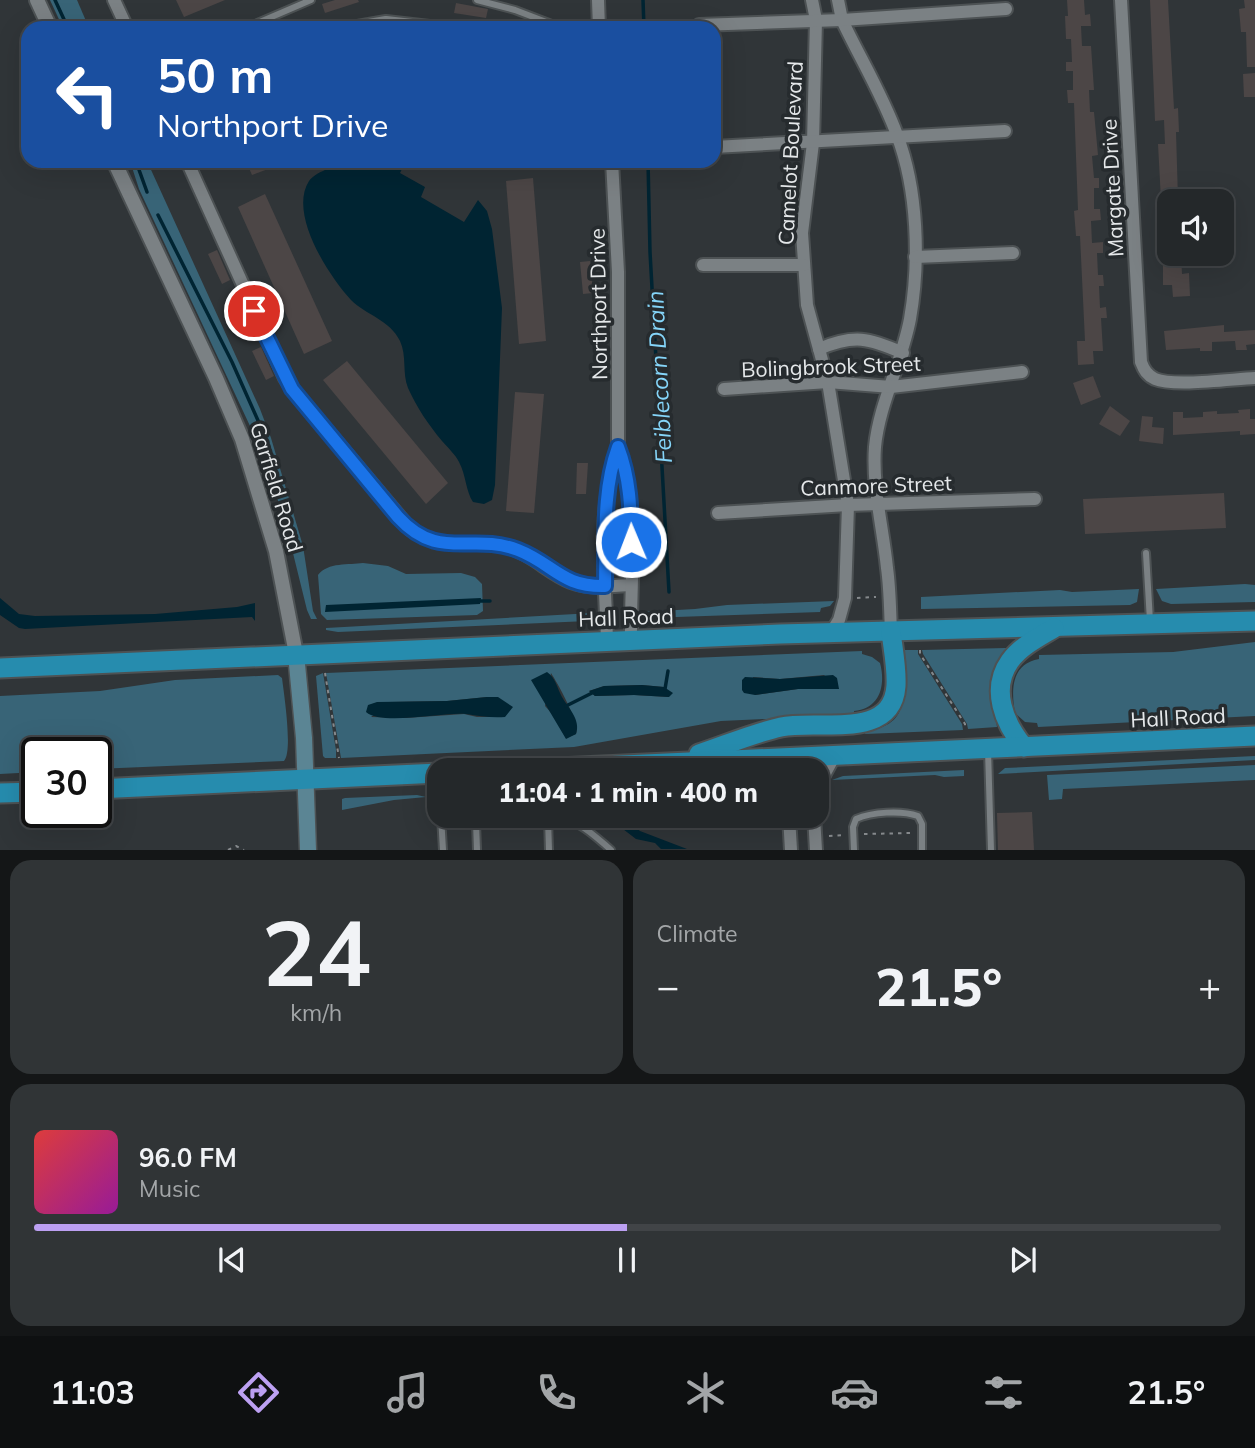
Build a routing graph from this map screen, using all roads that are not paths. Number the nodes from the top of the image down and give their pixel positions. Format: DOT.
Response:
graph roads {
  1 [pos="37,0"];
  2 [pos="114,0"];
  3 [pos="311,0"];
  4 [pos="477,0"];
  5 [pos="598,0"];
  6 [pos="813,0"];
  7 [pos="838,0"];
  8 [pos="1121,0"];
  9 [pos="1006,9"];
  10 [pos="816,20"];
  11 [pos="842,20"];
  12 [pos="47,21"];
  13 [pos="124,21"];
  14 [pos="262,21"];
  15 [pos="544,21"];
  16 [pos="599,21"];
  17 [pos="721,24"];
  18 [pos="1005,131"];
  19 [pos="898,136"];
  20 [pos="813,143"];
  21 [pos="721,147"];
  22 [pos="117,168"];
  23 [pos="190,168"];
  24 [pos="612,168"];
  25 [pos="1013,253"];
  26 [pos="915,257"];
  27 [pos="703,265"];
  28 [pos="804,265"];
  29 [pos="819,349"];
  30 [pos="903,353"];
  31 [pos="1022,372"];
  32 [pos="1255,378"];
  33 [pos="828,382"];
  34 [pos="891,387"];
  35 [pos="724,389"];
  36 [pos="618,447"];
  37 [pos="1035,499"];
  38 [pos="878,503"];
  39 [pos="848,505"];
  40 [pos="718,513"];
  41 [pos="1146,553"];
  42 [pos="605,586"];
  43 [pos="631,586"];
  44 [pos="1255,621"];
  45 [pos="1150,625"];
  46 [pos="1055,627"];
  47 [pos="891,632"];
  48 [pos="831,633"];
  49 [pos="607,640"];
  50 [pos="631,640"];
  51 [pos="296,654"];
  52 [pos="0,668"];
  53 [pos="1255,736"];
  54 [pos="1024,747"];
  55 [pos="988,748"];
  56 [pos="835,755"];
  57 [pos="687,758"];
  58 [pos="813,758"];
  59 [pos="829,766"];
  60 [pos="427,774"];
  61 [pos="306,779"];
  62 [pos="112,788"];
  63 [pos="21,792"];
  64 [pos="0,793"];
  65 [pos="442,828"];
  66 [pos="476,828"];
  67 [pos="790,828"];
  68 [pos="815,828"];
  69 [pos="308,849"];
  70 [pos="443,849"];
  71 [pos="477,849"];
  72 [pos="549,849"];
  73 [pos="611,849"];
  74 [pos="791,849"];
  75 [pos="816,849"];
  76 [pos="854,849"];
  77 [pos="922,849"];
  78 [pos="991,849"];
  1 -- 12 [label="street"];
  2 -- 13 [label="street"];
  3 -- 14 [label="lane"];
  4 -- 15 [label="lane"];
  5 -- 16 [label="street"];
  6 -- 10 [label="street, Camelot Boulevard"];
  7 -- 11 [label="street"];
  8 -- 32 [label="street, Margate Drive"];
  9 -- 11 [label="street"];
  10 -- 11 [label="street"];
  10 -- 17 [label="street"];
  10 -- 20 [label="street, Camelot Boulevard"];
  11 -- 19 [label="street"];
  18 -- 19 [label="street"];
  19 -- 20 [label="street"];
  19 -- 26 [label="street"];
  20 -- 21 [label="street"];
  20 -- 28 [label="street, Camelot Boulevard"];
  22 -- 51 [label="street, Garfield Road"];
  23 -- 42 [label="street"];
  24 -- 36 [label="street, Northport Drive"];
  25 -- 26 [label="street"];
  26 -- 30 [label="street"];
  27 -- 28 [label="street"];
  28 -- 29 [label="street, Camelot Boulevard"];
  29 -- 30 [label="street"];
  29 -- 33 [label="street, Camelot Boulevard"];
  30 -- 34 [label="street"];
  31 -- 34 [label="street, Bolingbrook Street"];
  33 -- 34 [label="street, Bolingbrook Street"];
  33 -- 35 [label="street, Bolingbrook Street"];
  33 -- 39 [label="street, Camelot Boulevard"];
  34 -- 38 [label="street"];
  36 -- 42 [label="street, Northport Drive"];
  36 -- 43 [label="street, Northport Drive"];
  37 -- 38 [label="street, Canmore Street"];
  38 -- 39 [label="street, Canmore Street"];
  38 -- 47 [label="street"];
  39 -- 40 [label="street, Canmore Street"];
  39 -- 48 [label="street, Camelot Boulevard"];
  41 -- 45 [label="lane"];
  42 -- 43 [label="street"];
  42 -- 49 [label="street, Northport Drive"];
  43 -- 50 [label="street, Northport Drive"];
  44 -- 45 [label="highway, Hall Road"];
  45 -- 46 [label="highway, Hall Road"];
  46 -- 47 [label="highway, Hall Road"];
  46 -- 54 [label="highway"];
  47 -- 48 [label="highway, Hall Road"];
  47 -- 57 [label="highway"];
  48 -- 50 [label="highway, Hall Road"];
  49 -- 50 [label="highway, Hall Road"];
  49 -- 51 [label="highway, Hall Road"];
  51 -- 52 [label="highway, Hall Road"];
  51 -- 61 [label="main road, Garfield Road"];
  53 -- 54 [label="highway, Hall Road"];
  54 -- 55 [label="highway, Hall Road"];
  55 -- 56 [label="highway, Hall Road"];
  55 -- 78 [label="lane"];
  56 -- 58 [label="highway, Hall Road"];
  56 -- 59 [label="street"];
  60 -- 61 [label="highway"];
  61 -- 62 [label="highway"];
  61 -- 69 [label="main road, Garfield Road"];
  63 -- 64 [label="highway"];
  65 -- 70 [label="lane"];
  66 -- 71 [label="lane"];
  67 -- 74 [label="street"];
  68 -- 75 [label="street"];
  72 -- 73 [label="lane"];
  76 -- 77 [label="lane"];
}
